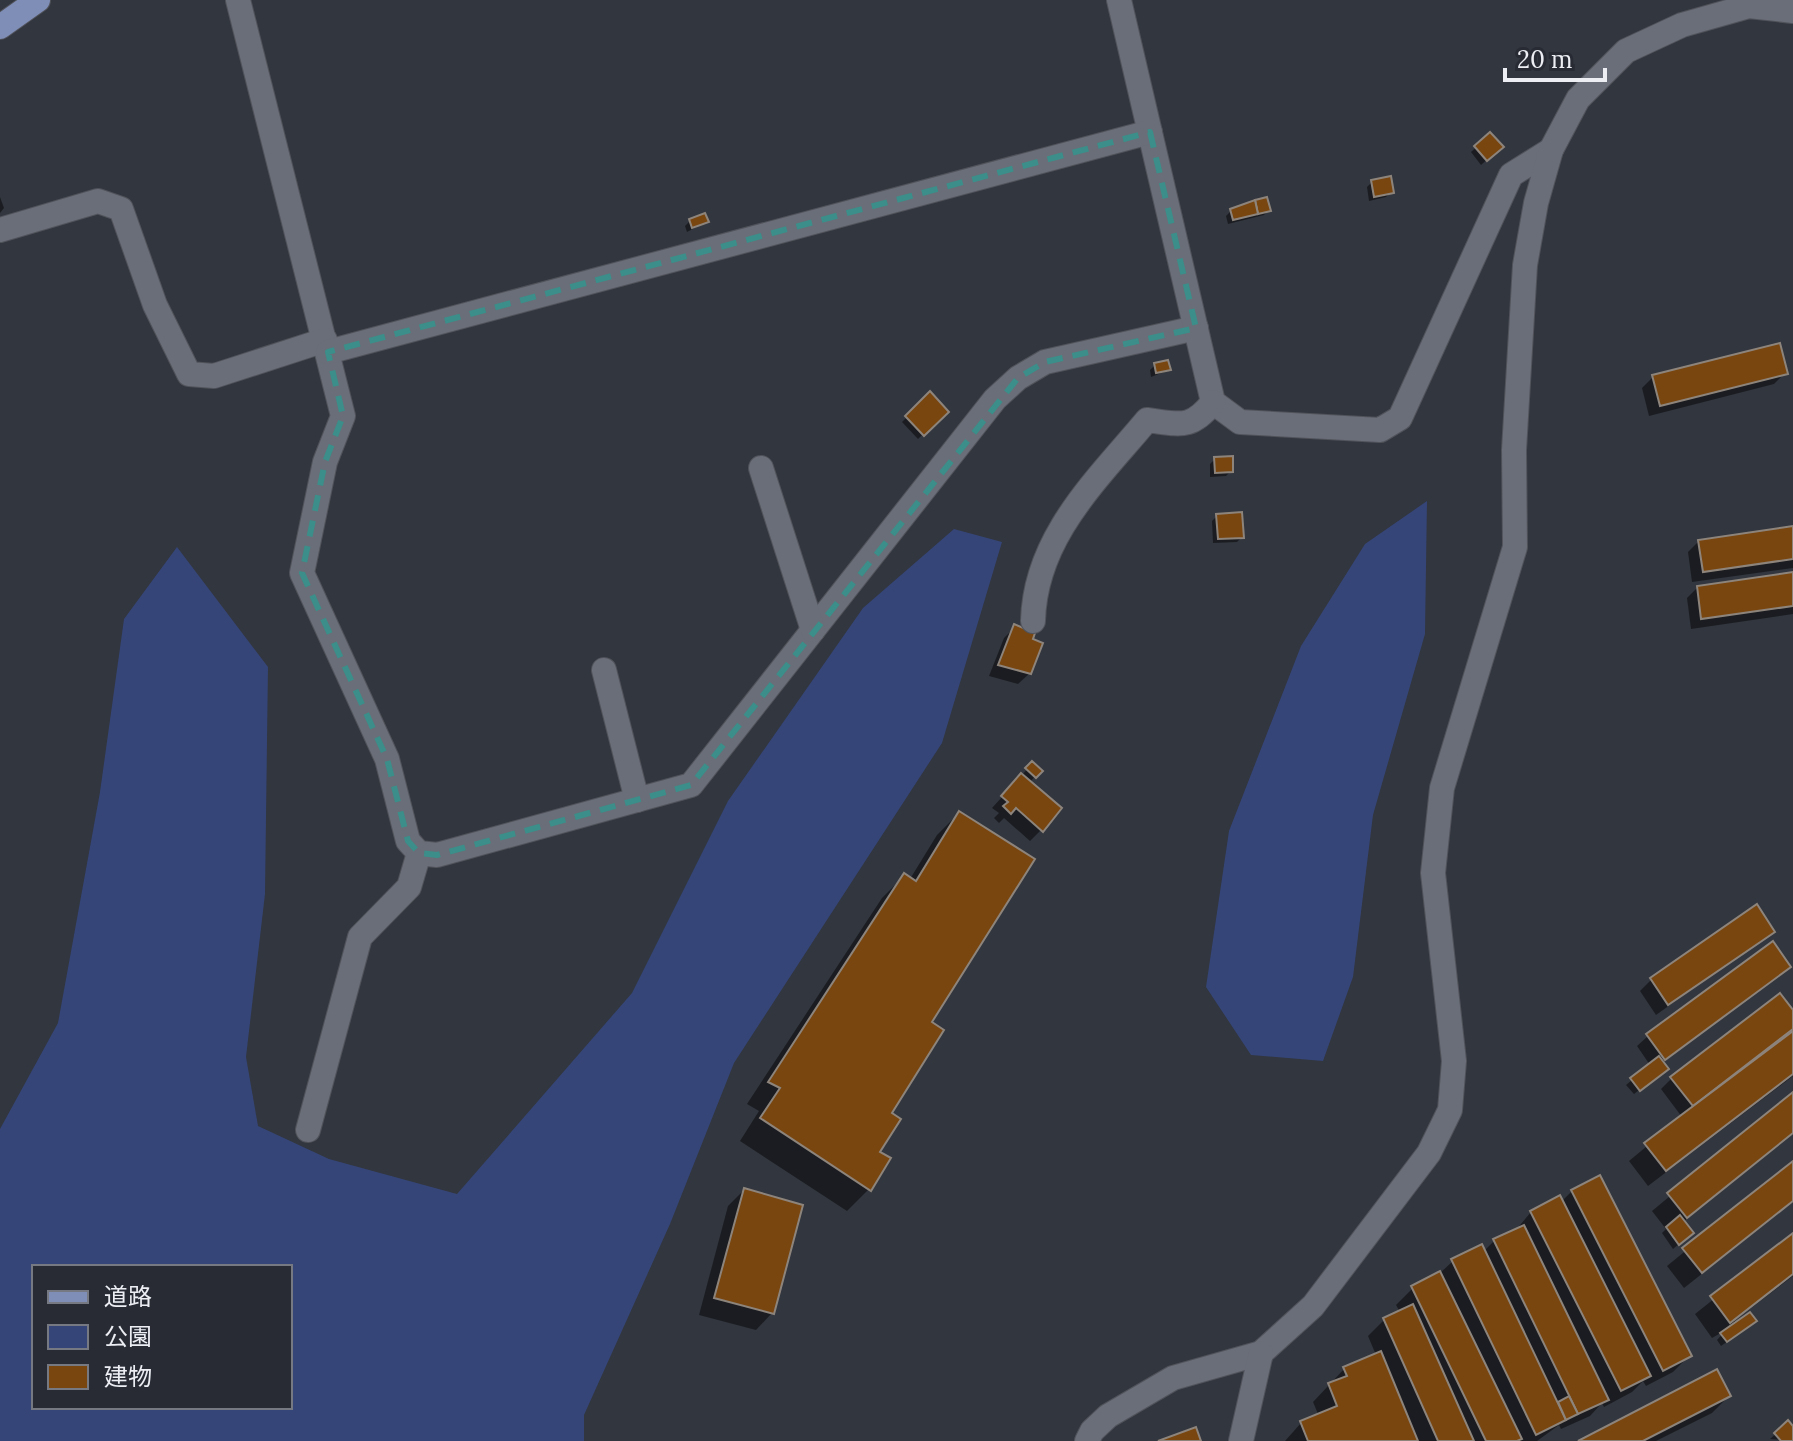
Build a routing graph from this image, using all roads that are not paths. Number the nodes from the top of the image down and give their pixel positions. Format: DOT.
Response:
graph roads {
  1 [pos="38,0"];
  2 [pos="238,0"];
  3 [pos="1119,0"];
  4 [pos="1793,11"];
  5 [pos="0,27"];
  6 [pos="1150,132"];
  7 [pos="1551,150"];
  8 [pos="0,230"];
  9 [pos="1196,328"];
  10 [pos="326,346"];
  11 [pos="1213,402"];
  12 [pos="761,468"];
  13 [pos="1033,621"];
  14 [pos="813,630"];
  15 [pos="604,670"];
  16 [pos="637,800"];
  17 [pos="419,853"];
  18 [pos="308,1130"];
  19 [pos="1261,1353"];
  20 [pos="1087,1441"];
  21 [pos="1241,1441"];
  1 -- 5 [label="main road"];
  2 -- 10 [label="street"];
  3 -- 6 [label="street"];
  4 -- 7 [label="street"];
  6 -- 9 [label="street"];
  6 -- 10 [label="street"];
  7 -- 11 [label="street"];
  7 -- 19 [label="street"];
  8 -- 10 [label="street"];
  9 -- 11 [label="street"];
  9 -- 14 [label="street"];
  10 -- 17 [label="street"];
  11 -- 13 [label="street"];
  12 -- 14 [label="street"];
  14 -- 16 [label="street"];
  15 -- 16 [label="street"];
  16 -- 17 [label="street"];
  17 -- 18 [label="street"];
  19 -- 20 [label="street"];
  19 -- 21 [label="street"];
}
